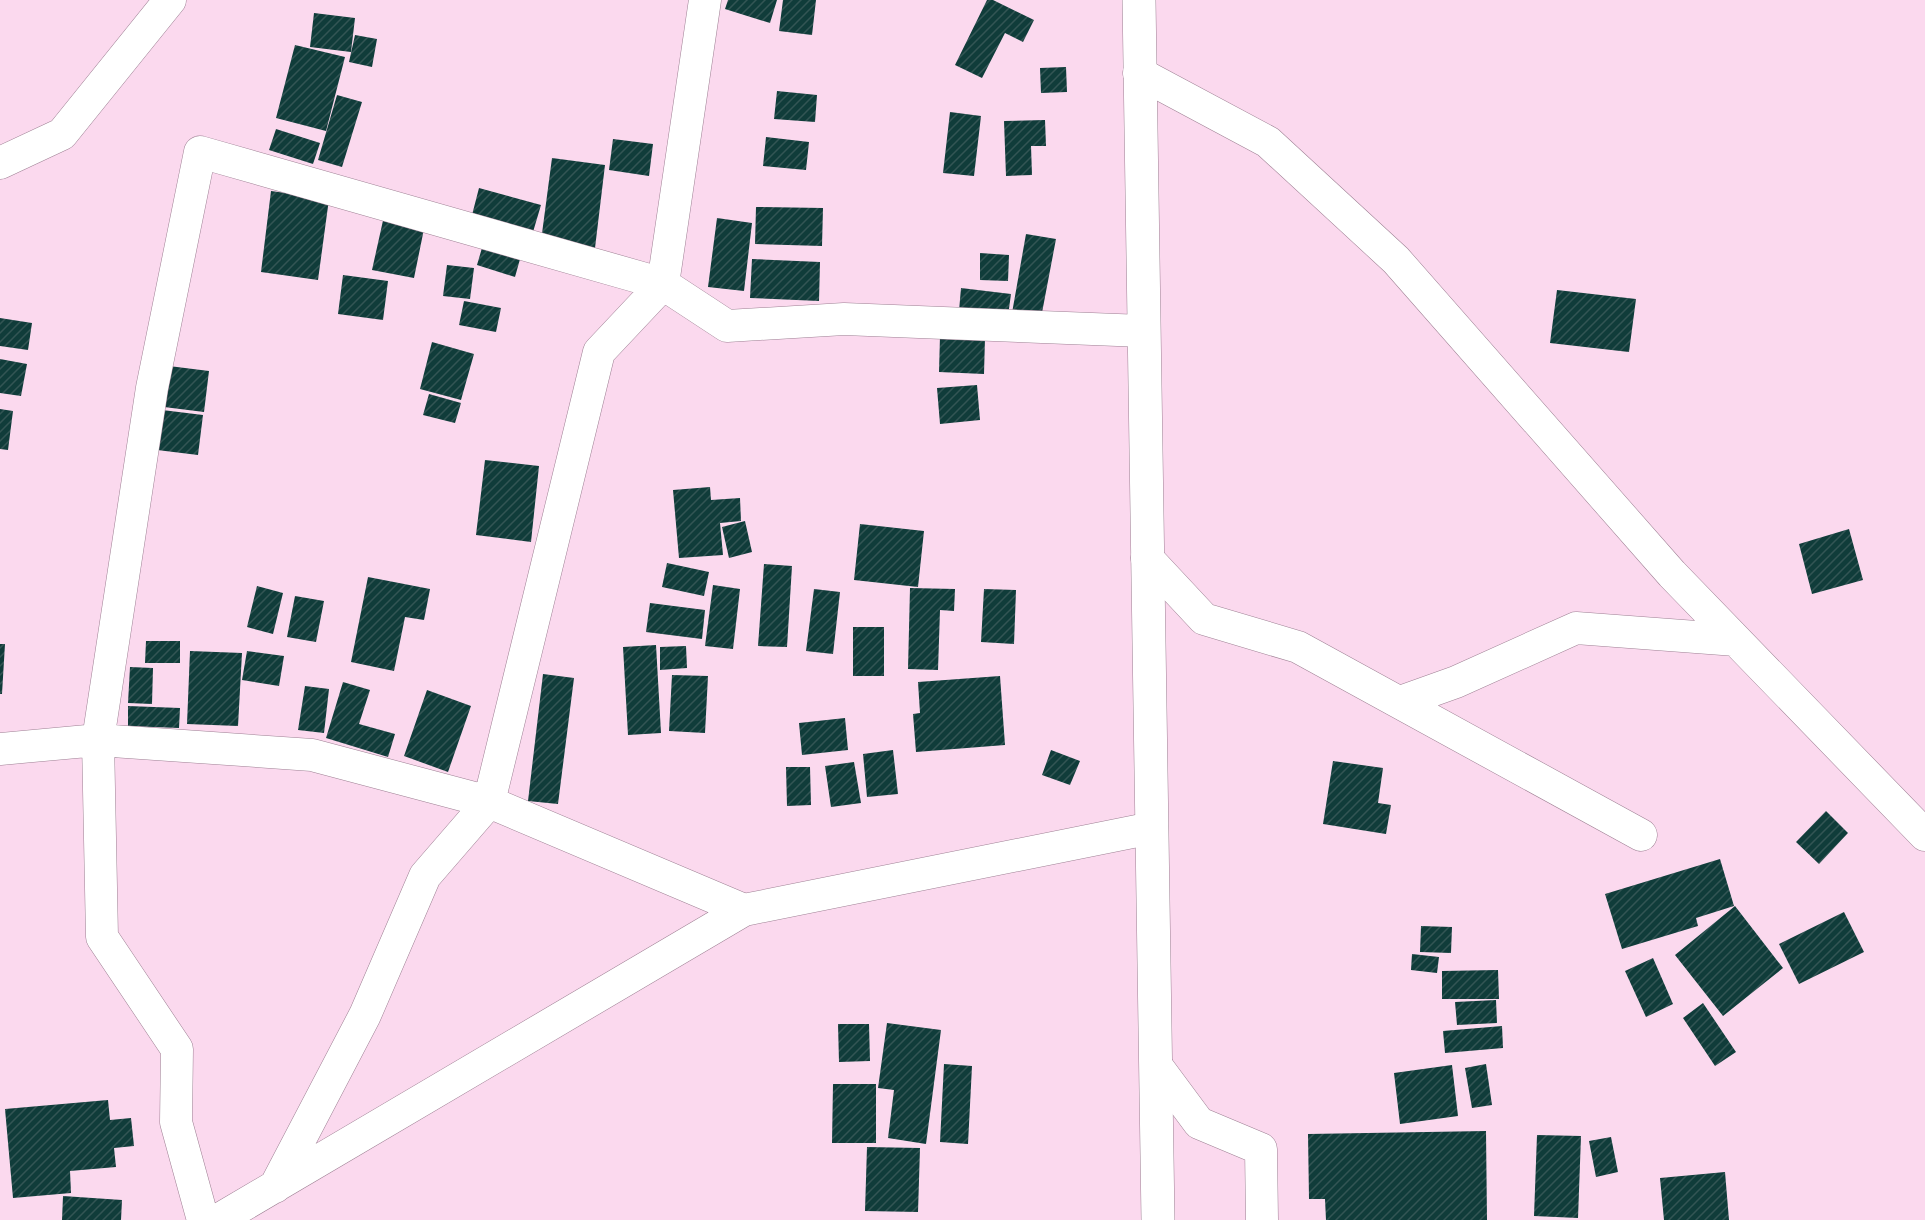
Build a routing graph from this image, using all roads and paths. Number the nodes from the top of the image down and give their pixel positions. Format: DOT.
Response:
graph roads {
  1 [pos="171,0"];
  2 [pos="705,0"];
  3 [pos="1139,0"];
  4 [pos="1139,73"];
  5 [pos="0,163"];
  6 [pos="663,284"];
  7 [pos="1143,331"];
  8 [pos="1147,558"];
  9 [pos="1736,640"];
  10 [pos="1400,702"];
  11 [pos="98,740"];
  12 [pos="0,749"];
  13 [pos="489,802"];
  14 [pos="1152,828"];
  15 [pos="1641,835"];
  16 [pos="1925,835"];
  17 [pos="744,910"];
  18 [pos="1156,1065"];
  19 [pos="275,1187"];
  20 [pos="202,1220"];
  21 [pos="219,1220"];
  22 [pos="1158,1220"];
  23 [pos="1262,1220"];
  1 -- 5 [label="street"];
  2 -- 6 [label="street"];
  3 -- 4 [label="main road"];
  4 -- 7 [label="main road"];
  4 -- 9 [label="street"];
  6 -- 7 [label="street"];
  6 -- 11 [label="street"];
  6 -- 13 [label="street"];
  7 -- 8 [label="main road"];
  8 -- 10 [label="street"];
  8 -- 14 [label="main road"];
  9 -- 10 [label="street"];
  9 -- 16 [label="street"];
  10 -- 15 [label="street"];
  11 -- 12 [label="street"];
  11 -- 13 [label="street"];
  11 -- 20 [label="street"];
  13 -- 17 [label="street"];
  13 -- 19 [label="street"];
  14 -- 17 [label="street"];
  14 -- 18 [label="main road"];
  17 -- 19 [label="street"];
  18 -- 22 [label="main road"];
  18 -- 23 [label="street"];
  19 -- 21 [label="street"];
}
